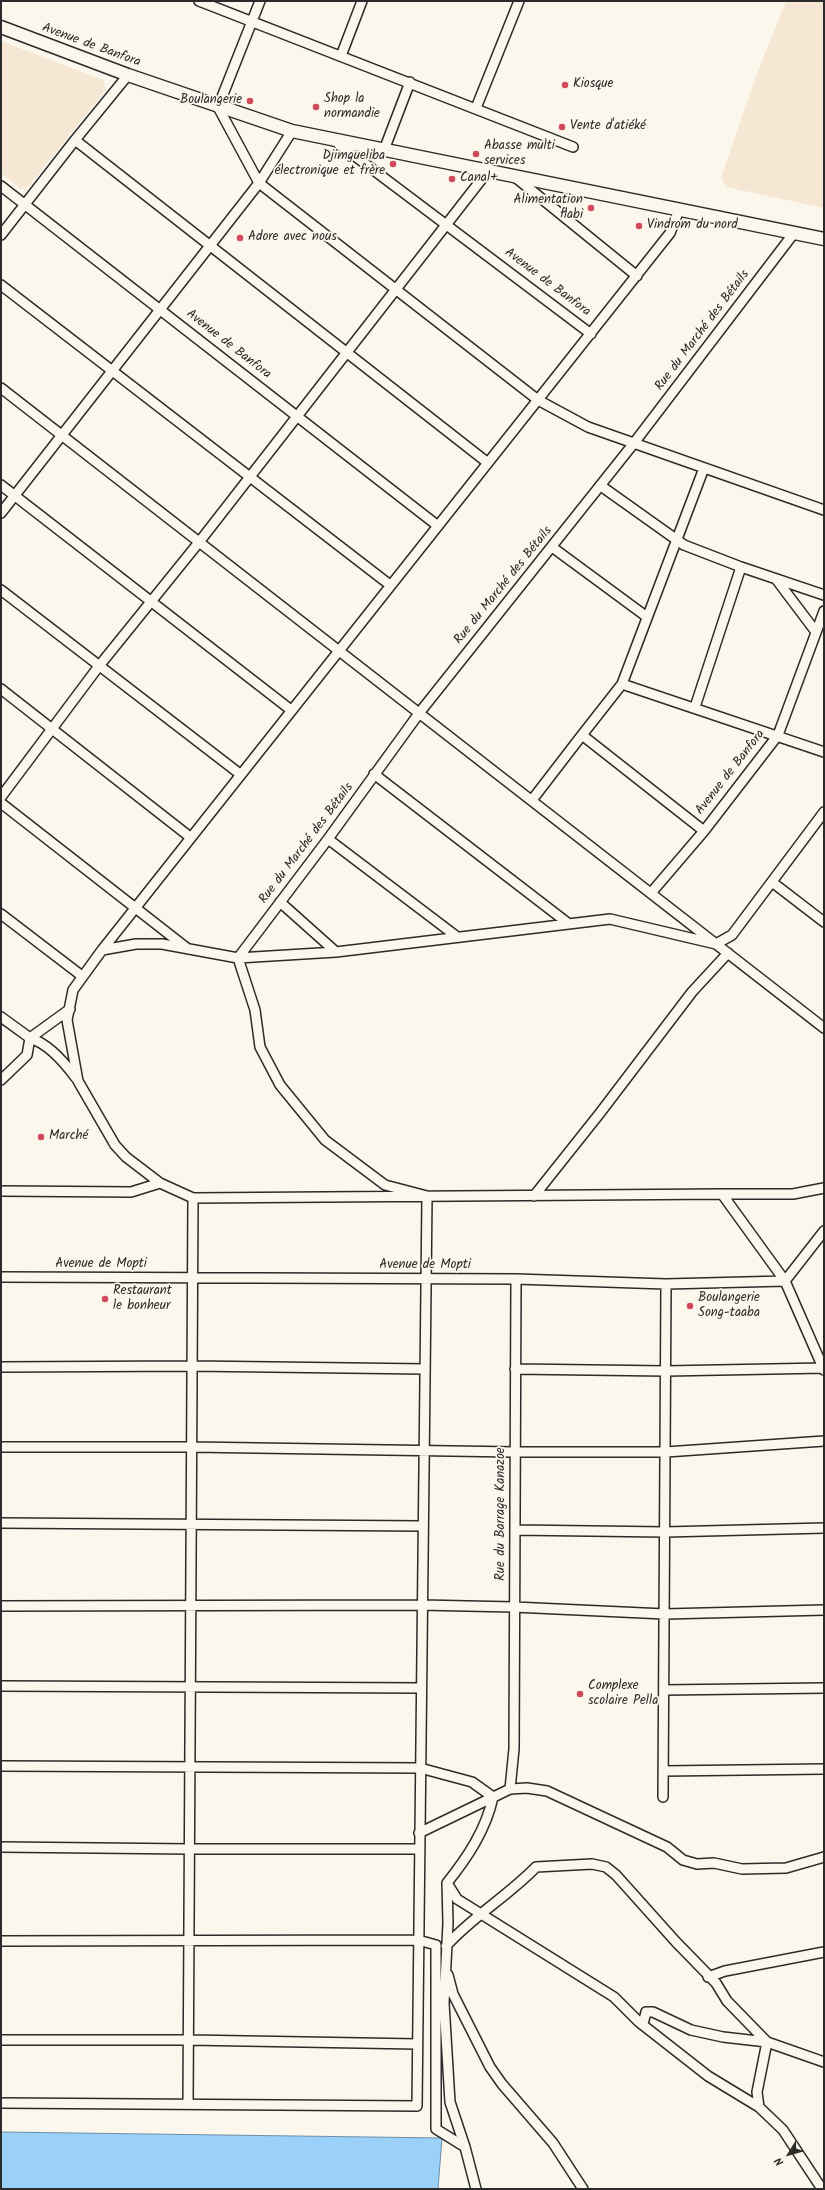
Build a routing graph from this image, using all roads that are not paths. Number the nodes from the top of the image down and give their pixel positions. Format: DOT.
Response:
graph roads {
  1 [pos="199,1"];
  2 [pos="260,1"];
  3 [pos="362,1"];
  4 [pos="519,1"];
  5 [pos="252,22"];
  6 [pos="1,27"];
  7 [pos="341,56"];
  8 [pos="128,75"];
  9 [pos="410,82"];
  10 [pos="218,107"];
  11 [pos="476,108"];
  12 [pos="292,131"];
  13 [pos="332,139"];
  14 [pos="75,140"];
  15 [pos="573,148"];
  16 [pos="384,150"];
  17 [pos="488,171"];
  18 [pos="515,177"];
  19 [pos="259,183"];
  20 [pos="1,186"];
  21 [pos="25,204"];
  22 [pos="679,210"];
  23 [pos="446,225"];
  24 [pos="794,233"];
  25 [pos="1,235"];
  26 [pos="824,239"];
  27 [pos="210,246"];
  28 [pos="637,276"];
  29 [pos="1,284"];
  30 [pos="396,289"];
  31 [pos="160,310"];
  32 [pos="590,334"];
  33 [pos="347,352"];
  34 [pos="113,371"];
  35 [pos="1,388"];
  36 [pos="538,400"];
  37 [pos="297,416"];
  38 [pos="63,435"];
  39 [pos="634,443"];
  40 [pos="488,463"];
  41 [pos="704,468"];
  42 [pos="250,477"];
  43 [pos="1,485"];
  44 [pos="600,486"];
  45 [pos="14,495"];
  46 [pos="824,510"];
  47 [pos="1,513"];
  48 [pos="438,526"];
  49 [pos="676,540"];
  50 [pos="200,541"];
  51 [pos="552,546"];
  52 [pos="741,567"];
  53 [pos="776,579"];
  54 [pos="390,585"];
  55 [pos="1,590"];
  56 [pos="824,594"];
  57 [pos="151,601"];
  58 [pos="824,611"];
  59 [pos="647,617"];
  60 [pos="816,632"];
  61 [pos="339,650"];
  62 [pos="99,666"];
  63 [pos="622,684"];
  64 [pos="1,689"];
  65 [pos="695,707"];
  66 [pos="291,710"];
  67 [pos="420,712"];
  68 [pos="53,730"];
  69 [pos="582,734"];
  70 [pos="778,735"];
  71 [pos="824,752"];
  72 [pos="240,774"];
  73 [pos="374,774"];
  74 [pos="1,797"];
  75 [pos="532,800"];
  76 [pos="1,803"];
  77 [pos="824,812"];
  78 [pos="704,831"];
  79 [pos="190,838"];
  80 [pos="328,839"];
  81 [pos="772,882"];
  82 [pos="651,892"];
  83 [pos="280,902"];
  84 [pos="135,907"];
  85 [pos="1,914"];
  86 [pos="824,922"];
  87 [pos="569,924"];
  88 [pos="456,936"];
  89 [pos="716,944"];
  90 [pos="190,949"];
  91 [pos="102,950"];
  92 [pos="336,952"];
  93 [pos="728,953"];
  94 [pos="238,958"];
  95 [pos="82,976"];
  96 [pos="70,1008"];
  97 [pos="1,1017"];
  98 [pos="824,1028"];
  99 [pos="30,1038"];
  100 [pos="1,1080"];
  101 [pos="78,1081"];
  102 [pos="160,1183"];
  103 [pos="824,1188"];
  104 [pos="1,1191"];
  105 [pos="722,1194"];
  106 [pos="427,1196"];
  107 [pos="534,1196"];
  108 [pos="193,1198"];
  109 [pos="824,1231"];
  110 [pos="1,1278"];
  111 [pos="193,1278"];
  112 [pos="425,1279"];
  113 [pos="516,1280"];
  114 [pos="785,1280"];
  115 [pos="666,1284"];
  116 [pos="192,1366"];
  117 [pos="1,1367"];
  118 [pos="425,1369"];
  119 [pos="516,1369"];
  120 [pos="824,1369"];
  121 [pos="666,1371"];
  122 [pos="824,1441"];
  123 [pos="1,1447"];
  124 [pos="192,1447"];
  125 [pos="423,1450"];
  126 [pos="515,1452"];
  127 [pos="666,1452"];
  128 [pos="1,1523"];
  129 [pos="192,1525"];
  130 [pos="422,1526"];
  131 [pos="824,1528"];
  132 [pos="515,1530"];
  133 [pos="665,1532"];
  134 [pos="191,1605"];
  135 [pos="421,1605"];
  136 [pos="1,1606"];
  137 [pos="514,1607"];
  138 [pos="824,1610"];
  139 [pos="665,1614"];
  140 [pos="1,1686"];
  141 [pos="191,1686"];
  142 [pos="421,1688"];
  143 [pos="824,1688"];
  144 [pos="664,1690"];
  145 [pos="1,1766"];
  146 [pos="190,1767"];
  147 [pos="420,1768"];
  148 [pos="824,1770"];
  149 [pos="664,1771"];
  150 [pos="510,1789"];
  151 [pos="493,1797"];
  152 [pos="664,1797"];
  153 [pos="419,1833"];
  154 [pos="1,1847"];
  155 [pos="190,1849"];
  156 [pos="419,1849"];
  157 [pos="824,1856"];
  158 [pos="447,1883"];
  159 [pos="480,1915"];
  160 [pos="418,1940"];
  161 [pos="1,1941"];
  162 [pos="189,1942"];
  163 [pos="446,1946"];
  164 [pos="824,1952"];
  165 [pos="446,1962"];
  166 [pos="708,1977"];
  167 [pos="643,2024"];
  168 [pos="1,2040"];
  169 [pos="189,2040"];
  170 [pos="767,2042"];
  171 [pos="417,2044"];
  172 [pos="824,2062"];
  173 [pos="1,2103"];
  174 [pos="188,2104"];
  175 [pos="759,2107"];
  176 [pos="465,2147"];
  177 [pos="476,2189"];
  178 [pos="583,2189"];
  179 [pos="822,2189"];
  1 -- 5 [label="street"];
  2 -- 5 [label="street"];
  3 -- 7 [label="street"];
  4 -- 11 [label="street"];
  5 -- 7 [label="street"];
  5 -- 10 [label="street"];
  6 -- 8 [label="main road, Avenue de Banfora"];
  7 -- 9 [label="street"];
  8 -- 10 [label="main road, Avenue de Banfora"];
  8 -- 14 [label="street"];
  9 -- 11 [label="street"];
  9 -- 16 [label="street"];
  10 -- 12 [label="main road, Avenue de Banfora"];
  10 -- 19 [label="street"];
  11 -- 15 [label="street"];
  12 -- 13 [label="main road, Avenue de Banfora"];
  12 -- 19 [label="street"];
  13 -- 16 [label="main road, Avenue de Banfora"];
  13 -- 23 [label="street, Avenue de Banfora"];
  14 -- 21 [label="street"];
  14 -- 27 [label="street"];
  16 -- 17 [label="main road, Avenue de Banfora"];
  17 -- 18 [label="main road, Avenue de Banfora"];
  17 -- 23 [label="street"];
  18 -- 22 [label="main road, Avenue de Banfora"];
  18 -- 28 [label="street, Avenue de Banfora"];
  19 -- 27 [label="street"];
  19 -- 30 [label="street"];
  20 -- 21 [label="street, Avenue de Banfora"];
  21 -- 25 [label="street"];
  21 -- 31 [label="street, Avenue de Banfora"];
  22 -- 24 [label="main road, Avenue de Banfora"];
  22 -- 28 [label="street"];
  23 -- 30 [label="street"];
  23 -- 32 [label="street, Avenue de Banfora"];
  24 -- 26 [label="main road, Avenue de Banfora"];
  24 -- 39 [label="street, Rue du Marché des Bétails"];
  27 -- 31 [label="street"];
  27 -- 33 [label="street"];
  28 -- 32 [label="street"];
  29 -- 34 [label="street"];
  30 -- 33 [label="street"];
  30 -- 36 [label="street"];
  31 -- 34 [label="street"];
  31 -- 37 [label="street, Avenue de Banfora"];
  32 -- 36 [label="street"];
  33 -- 37 [label="street"];
  33 -- 40 [label="street"];
  34 -- 38 [label="street"];
  34 -- 42 [label="street"];
  35 -- 38 [label="street"];
  36 -- 39 [label="street"];
  36 -- 40 [label="street"];
  37 -- 42 [label="street"];
  37 -- 48 [label="street, Avenue de Banfora"];
  38 -- 45 [label="street"];
  38 -- 50 [label="street"];
  39 -- 41 [label="street"];
  39 -- 44 [label="street, Rue du Marché des Bétails"];
  40 -- 48 [label="street"];
  41 -- 46 [label="street"];
  41 -- 49 [label="street"];
  42 -- 50 [label="street"];
  42 -- 54 [label="street"];
  43 -- 45 [label="street"];
  44 -- 49 [label="street"];
  44 -- 51 [label="street, Rue du Marché des Bétails"];
  45 -- 47 [label="street"];
  45 -- 57 [label="street"];
  48 -- 54 [label="street"];
  49 -- 52 [label="street"];
  49 -- 59 [label="street"];
  50 -- 57 [label="street"];
  50 -- 61 [label="street"];
  51 -- 59 [label="street"];
  51 -- 67 [label="street, Rue du Marché des Bétails"];
  52 -- 53 [label="street"];
  52 -- 65 [label="street"];
  53 -- 56 [label="street"];
  53 -- 60 [label="street"];
  54 -- 61 [label="street"];
  55 -- 62 [label="street"];
  57 -- 62 [label="street"];
  57 -- 66 [label="street"];
  58 -- 60 [label="street, Avenue de Banfora"];
  59 -- 63 [label="street"];
  60 -- 70 [label="street, Avenue de Banfora"];
  61 -- 66 [label="street"];
  61 -- 67 [label="street"];
  62 -- 68 [label="street"];
  62 -- 72 [label="street"];
  63 -- 65 [label="street"];
  63 -- 69 [label="street"];
  64 -- 68 [label="street"];
  65 -- 70 [label="street"];
  66 -- 72 [label="street"];
  67 -- 73 [label="street, Rue du Marché des Bétails"];
  67 -- 75 [label="street"];
  68 -- 74 [label="street"];
  68 -- 79 [label="street"];
  69 -- 75 [label="street"];
  69 -- 78 [label="street"];
  70 -- 71 [label="street"];
  70 -- 78 [label="street, Avenue de Banfora"];
  72 -- 79 [label="street"];
  73 -- 80 [label="street, Rue du Marché des Bétails"];
  73 -- 87 [label="street"];
  75 -- 82 [label="street"];
  76 -- 84 [label="street"];
  77 -- 81 [label="street"];
  78 -- 82 [label="street, Avenue de Banfora"];
  79 -- 84 [label="street"];
  80 -- 83 [label="street, Rue du Marché des Bétails"];
  80 -- 88 [label="street"];
  81 -- 86 [label="street"];
  81 -- 89 [label="street"];
  82 -- 89 [label="street"];
  83 -- 92 [label="street"];
  83 -- 94 [label="street, Rue du Marché des Bétails"];
  84 -- 90 [label="street"];
  84 -- 91 [label="street"];
  85 -- 95 [label="street"];
  87 -- 88 [label="street"];
  87 -- 89 [label="street"];
  88 -- 92 [label="street"];
  89 -- 93 [label="street"];
  90 -- 91 [label="street"];
  90 -- 94 [label="street"];
  91 -- 95 [label="street"];
  92 -- 94 [label="street"];
  93 -- 98 [label="street"];
  93 -- 107 [label="street"];
  94 -- 106 [label="street"];
  95 -- 96 [label="street"];
  96 -- 99 [label="street"];
  96 -- 101 [label="street"];
  97 -- 99 [label="street"];
  99 -- 100 [label="street"];
  99 -- 101 [label="street"];
  101 -- 102 [label="street"];
  102 -- 104 [label="street"];
  102 -- 108 [label="street"];
  103 -- 105 [label="street"];
  105 -- 107 [label="street"];
  105 -- 114 [label="street"];
  106 -- 107 [label="street"];
  106 -- 108 [label="street"];
  106 -- 112 [label="street"];
  108 -- 111 [label="street"];
  109 -- 114 [label="street"];
  110 -- 111 [label="street, Avenue de Mopti"];
  111 -- 112 [label="street, Avenue de Mopti"];
  111 -- 116 [label="street"];
  112 -- 113 [label="street, Avenue de Mopti"];
  112 -- 118 [label="street"];
  113 -- 115 [label="street, Avenue de Mopti"];
  113 -- 119 [label="street, Rue du Barrage Kanazoe"];
  114 -- 115 [label="street, Avenue de Mopti"];
  114 -- 120 [label="street"];
  115 -- 121 [label="street"];
  116 -- 117 [label="street"];
  116 -- 118 [label="street"];
  116 -- 124 [label="street"];
  118 -- 125 [label="street"];
  119 -- 121 [label="street"];
  119 -- 126 [label="street, Rue du Barrage Kanazoe"];
  120 -- 121 [label="street"];
  121 -- 127 [label="street"];
  122 -- 127 [label="street"];
  123 -- 124 [label="street"];
  124 -- 125 [label="street"];
  124 -- 129 [label="street"];
  125 -- 126 [label="street"];
  125 -- 130 [label="street"];
  126 -- 127 [label="street"];
  126 -- 132 [label="street, Rue du Barrage Kanazoe"];
  127 -- 133 [label="street"];
  128 -- 129 [label="street"];
  129 -- 130 [label="street"];
  129 -- 134 [label="street"];
  130 -- 135 [label="street"];
  131 -- 133 [label="street"];
  132 -- 133 [label="street"];
  132 -- 137 [label="street, Rue du Barrage Kanazoe"];
  133 -- 139 [label="street"];
  134 -- 135 [label="street"];
  134 -- 136 [label="street"];
  134 -- 141 [label="street"];
  135 -- 137 [label="street"];
  135 -- 142 [label="street"];
  137 -- 139 [label="street"];
  137 -- 150 [label="street, Rue du Barrage Kanazoe"];
  138 -- 139 [label="street"];
  139 -- 144 [label="street"];
  140 -- 141 [label="street"];
  141 -- 142 [label="street"];
  141 -- 146 [label="street"];
  142 -- 147 [label="street"];
  143 -- 144 [label="street"];
  144 -- 149 [label="street"];
  145 -- 146 [label="street"];
  146 -- 147 [label="street"];
  146 -- 155 [label="street"];
  147 -- 151 [label="street"];
  147 -- 153 [label="street"];
  148 -- 149 [label="street"];
  149 -- 152 [label="street"];
  150 -- 151 [label="street"];
  150 -- 157 [label="street"];
  151 -- 153 [label="street"];
  151 -- 158 [label="street"];
  153 -- 156 [label="street"];
  154 -- 155 [label="street"];
  155 -- 156 [label="street"];
  155 -- 162 [label="street"];
  156 -- 160 [label="street"];
  158 -- 159 [label="street"];
  158 -- 163 [label="street"];
  159 -- 163 [label="street"];
  159 -- 166 [label="street"];
  159 -- 167 [label="street"];
  160 -- 162 [label="street"];
  160 -- 171 [label="street"];
  160 -- 176 [label="street"];
  161 -- 162 [label="street"];
  162 -- 169 [label="street"];
  163 -- 165 [label="street"];
  164 -- 166 [label="street"];
  165 -- 176 [label="street"];
  165 -- 178 [label="street"];
  166 -- 170 [label="street"];
  167 -- 170 [label="street"];
  167 -- 175 [label="street"];
  168 -- 169 [label="street"];
  169 -- 171 [label="street"];
  169 -- 174 [label="street"];
  170 -- 172 [label="street"];
  170 -- 175 [label="street"];
  171 -- 174 [label="street"];
  173 -- 174 [label="street"];
  175 -- 179 [label="street"];
  176 -- 177 [label="street"];
}
